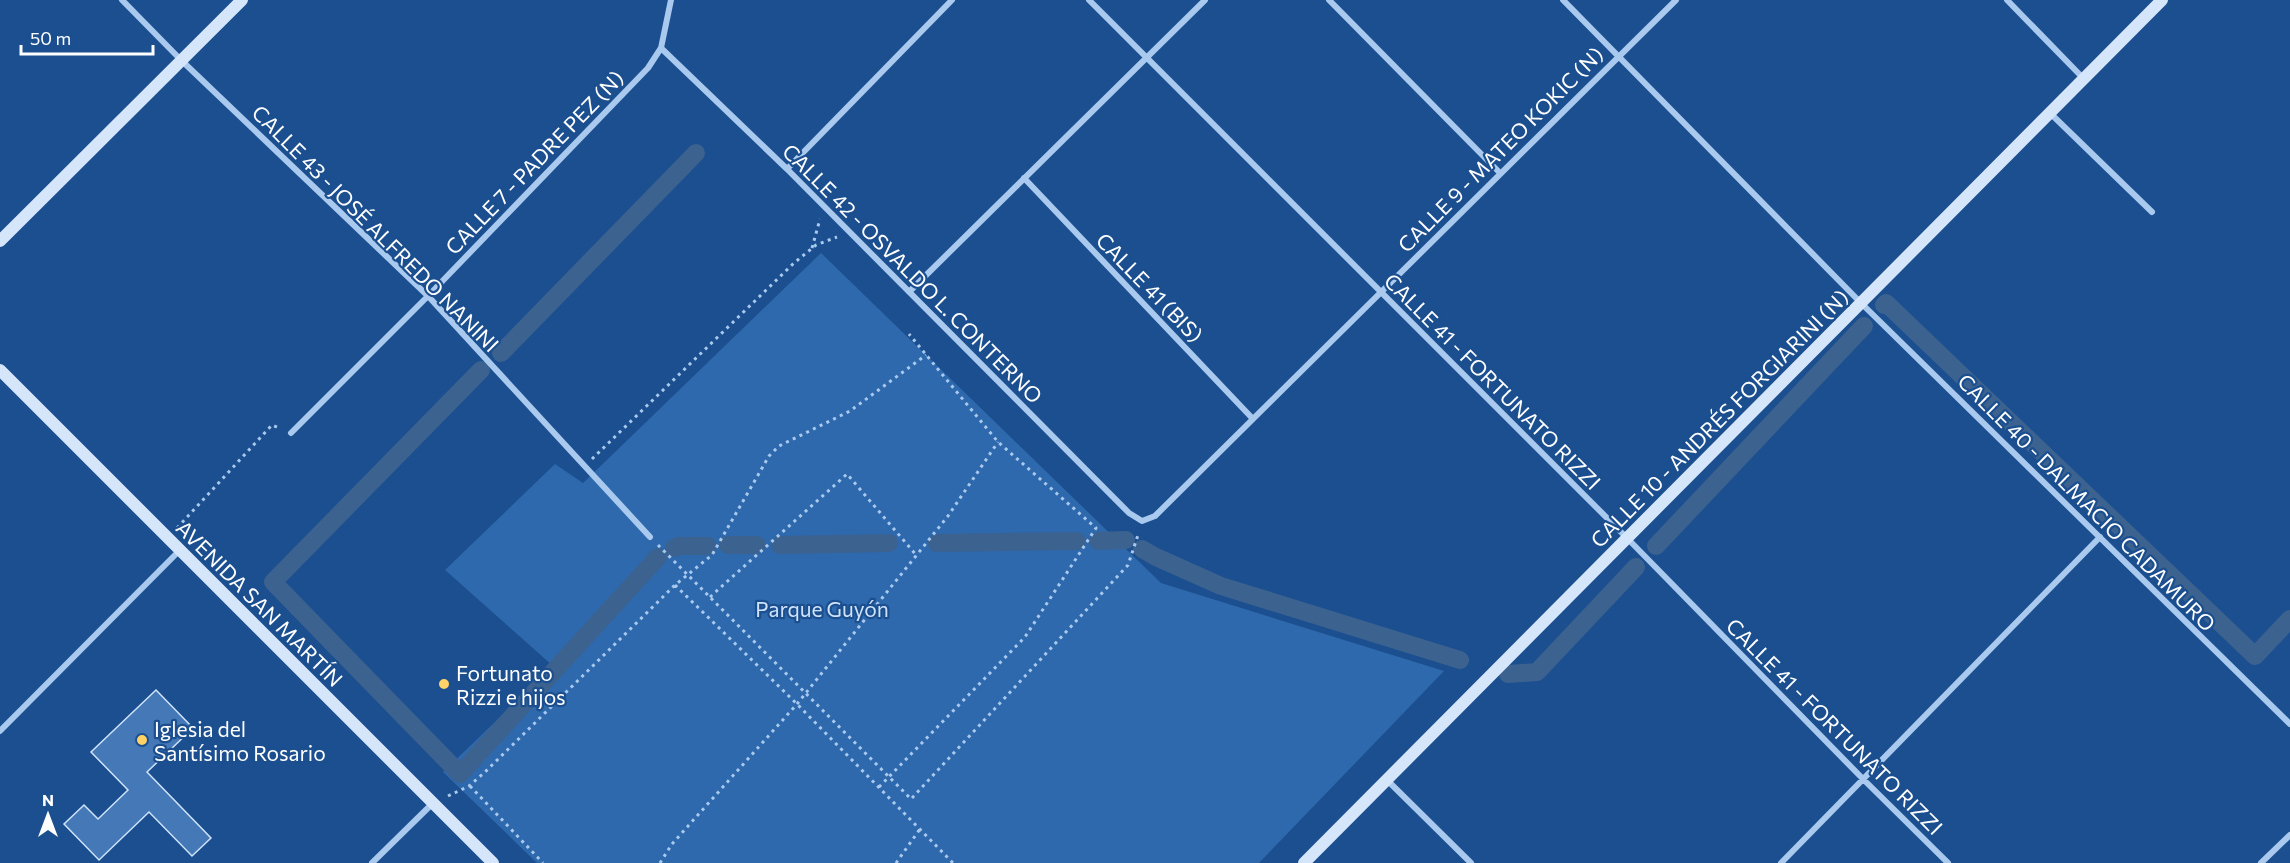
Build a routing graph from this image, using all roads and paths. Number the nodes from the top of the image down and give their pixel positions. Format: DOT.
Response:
graph roads {
  1 [pos="122,0"];
  2 [pos="242,0"];
  3 [pos="671,0"];
  4 [pos="952,0"];
  5 [pos="1089,0"];
  6 [pos="1205,0"];
  7 [pos="1329,0"];
  8 [pos="1563,0"];
  9 [pos="1676,0"];
  10 [pos="2007,0"];
  11 [pos="2162,0"];
  12 [pos="661,48"];
  13 [pos="1617,57"];
  14 [pos="1147,58"];
  15 [pos="180,60"];
  16 [pos="2084,79"];
  17 [pos="2050,112"];
  18 [pos="787,169"];
  19 [pos="1500,173"];
  20 [pos="1024,178"];
  21 [pos="820,202"];
  22 [pos="2152,212"];
  23 [pos="855,237"];
  24 [pos="0,241"];
  25 [pos="811,249"];
  26 [pos="909,292"];
  27 [pos="1380,292"];
  28 [pos="428,296"];
  29 [pos="1861,303"];
  30 [pos="909,334"];
  31 [pos="926,355"];
  32 [pos="0,370"];
  33 [pos="1253,419"];
  34 [pos="291,432"];
  35 [pos="998,442"];
  36 [pos="585,466"];
  37 [pos="1142,521"];
  38 [pos="650,537"];
  39 [pos="2100,537"];
  40 [pos="167,538"];
  41 [pos="1627,538"];
  42 [pos="179,551"];
  43 [pos="916,556"];
  44 [pos="688,575"];
  45 [pos="675,585"];
  46 [pos="710,597"];
  47 [pos="806,693"];
  48 [pos="797,705"];
  49 [pos="2290,724"];
  50 [pos="0,731"];
  51 [pos="889,777"];
  52 [pos="1387,779"];
  53 [pos="1863,779"];
  54 [pos="470,786"];
  55 [pos="879,787"];
  56 [pos="433,803"];
  57 [pos="920,829"];
  58 [pos="2290,835"];
  59 [pos="372,863"];
  60 [pos="493,863"];
  61 [pos="543,863"];
  62 [pos="660,863"];
  63 [pos="896,863"];
  64 [pos="952,863"];
  65 [pos="1304,863"];
  66 [pos="1471,863"];
  67 [pos="1780,863"];
  68 [pos="1948,863"];
  69 [pos="2261,863"];
  1 -- 15 [label="street, CALLE 43 - JOSÉ ALFREDO NANINI"];
  2 -- 15 [label="street"];
  3 -- 12 [label="street, CALLE 7 - PADRE PEZ (N)"];
  4 -- 18 [label="street"];
  5 -- 14 [label="street, CALLE 41 - FORTUNATO RIZZI"];
  6 -- 14 [label="street"];
  7 -- 19 [label="street"];
  8 -- 13 [label="street, CALLE 40 - DALMACIO CADAMURO"];
  9 -- 13 [label="street, CALLE 9 - MATEO KOKIC (N)"];
  10 -- 16 [label="street"];
  11 -- 16 [label="street, CALLE 10 - ANDRÉS FORGIARINI (N)"];
  12 -- 18 [label="street, CALLE 42 - OSVALDO L. CONTERNO"];
  12 -- 28 [label="street, CALLE 7 - PADRE PEZ (N)"];
  13 -- 19 [label="street, CALLE 9 - MATEO KOKIC (N)"];
  13 -- 29 [label="street, CALLE 40 - DALMACIO CADAMURO"];
  14 -- 20 [label="street"];
  14 -- 27 [label="street, CALLE 41 - FORTUNATO RIZZI"];
  15 -- 24 [label="street"];
  15 -- 28 [label="street, CALLE 43 - JOSÉ ALFREDO NANINI"];
  16 -- 17 [label="street, CALLE 10 - ANDRÉS FORGIARINI (N)"];
  17 -- 22 [label="street"];
  17 -- 29 [label="street, CALLE 10 - ANDRÉS FORGIARINI (N)"];
  18 -- 21 [label="street, CALLE 42 - OSVALDO L. CONTERNO"];
  19 -- 27 [label="street, CALLE 9 - MATEO KOKIC (N)"];
  20 -- 26 [label="street"];
  20 -- 33 [label="street, CALLE 41 (BIS)"];
  21 -- 23 [label="street, CALLE 42 - OSVALDO L. CONTERNO"];
  21 -- 25 [label="path"];
  23 -- 25 [label="path"];
  23 -- 26 [label="street, CALLE 42 - OSVALDO L. CONTERNO"];
  25 -- 36 [label="path"];
  26 -- 37 [label="street, CALLE 42 - OSVALDO L. CONTERNO"];
  27 -- 33 [label="street, CALLE 9 - MATEO KOKIC (N)"];
  27 -- 41 [label="street, CALLE 41 - FORTUNATO RIZZI"];
  28 -- 34 [label="street, CALLE 7 - PADRE PEZ (N)"];
  28 -- 36 [label="street, CALLE 43 - JOSÉ ALFREDO NANINI"];
  29 -- 39 [label="street, CALLE 40 - DALMACIO CADAMURO"];
  29 -- 41 [label="street, CALLE 10 - ANDRÉS FORGIARINI (N)"];
  30 -- 31 [label="path"];
  31 -- 35 [label="path"];
  31 -- 44 [label="path"];
  32 -- 40 [label="street, AVENIDA SAN MARTÍN"];
  33 -- 37 [label="street, CALLE 9 - MATEO KOKIC (N)"];
  34 -- 40 [label="path"];
  35 -- 43 [label="path"];
  35 -- 51 [label="path"];
  36 -- 38 [label="street, CALLE 43 - JOSÉ ALFREDO NANINI"];
  37 -- 51 [label="path"];
  38 -- 44 [label="path"];
  39 -- 49 [label="street, CALLE 40 - DALMACIO CADAMURO"];
  39 -- 53 [label="street"];
  40 -- 42 [label="street, AVENIDA SAN MARTÍN"];
  41 -- 52 [label="street, CALLE 10 - ANDRÉS FORGIARINI (N)"];
  41 -- 53 [label="street, CALLE 41 - FORTUNATO RIZZI"];
  42 -- 50 [label="street"];
  42 -- 56 [label="street, AVENIDA SAN MARTÍN"];
  43 -- 46 [label="path"];
  43 -- 47 [label="path"];
  44 -- 45 [label="path"];
  44 -- 46 [label="path"];
  45 -- 48 [label="path"];
  45 -- 54 [label="path"];
  46 -- 47 [label="path"];
  47 -- 48 [label="path"];
  47 -- 51 [label="path"];
  48 -- 55 [label="path"];
  48 -- 62 [label="path"];
  51 -- 55 [label="path"];
  52 -- 65 [label="street, CALLE 10 - ANDRÉS FORGIARINI (N)"];
  52 -- 66 [label="street"];
  53 -- 67 [label="street"];
  53 -- 68 [label="street, CALLE 41 - FORTUNATO RIZZI"];
  54 -- 56 [label="path"];
  54 -- 61 [label="path"];
  55 -- 57 [label="path"];
  56 -- 59 [label="street"];
  56 -- 60 [label="street, AVENIDA SAN MARTÍN"];
  57 -- 63 [label="path"];
  57 -- 64 [label="path"];
  58 -- 69 [label="street"];
}
